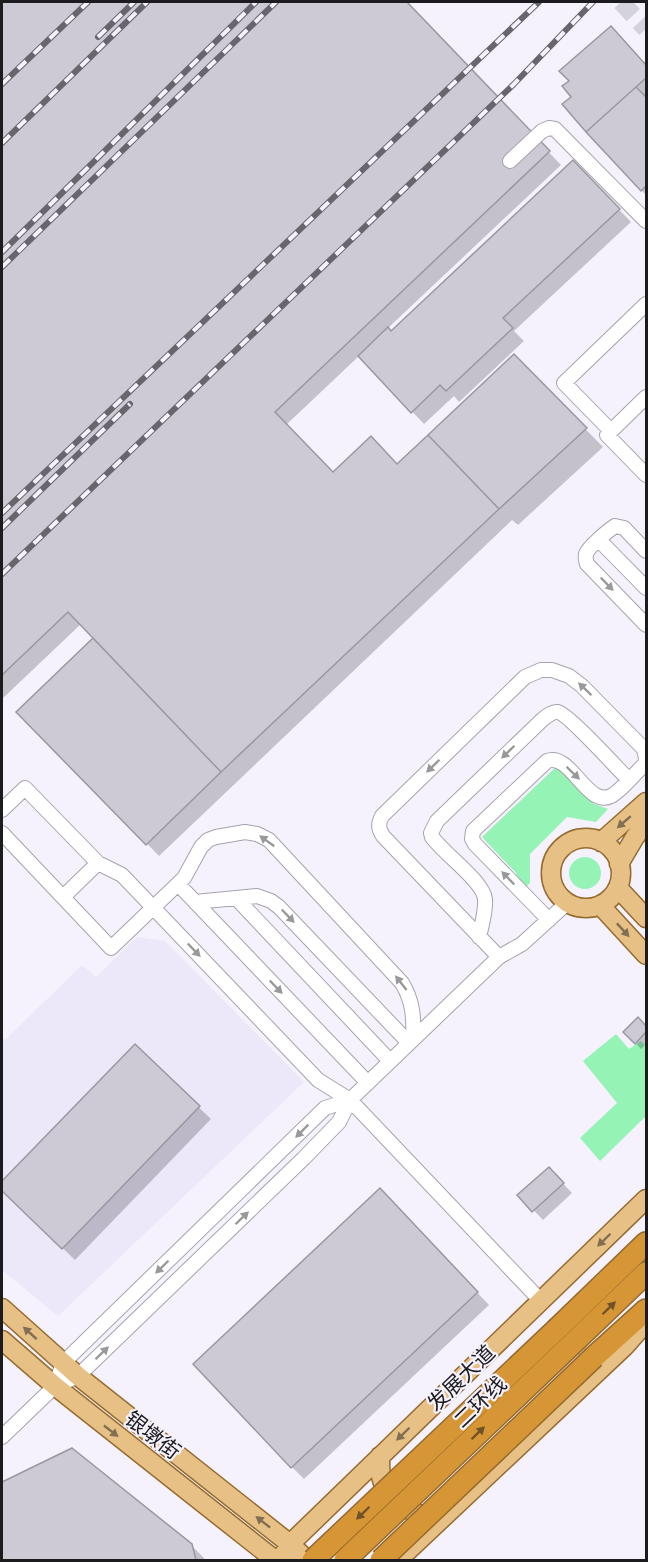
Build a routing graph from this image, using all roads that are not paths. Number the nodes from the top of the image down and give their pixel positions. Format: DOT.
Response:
graph roads {
  1 [pos="510,161"];
  2 [pos="646,221"];
  3 [pos="646,304"];
  4 [pos="646,397"];
  5 [pos="611,431"];
  6 [pos="646,475"];
  7 [pos="599,540"];
  8 [pos="646,551"];
  9 [pos="646,588"];
  10 [pos="646,626"];
  11 [pos="629,780"];
  12 [pos="646,802"];
  13 [pos="2,810"];
  14 [pos="646,822"];
  15 [pos="2,833"];
  16 [pos="601,842"];
  17 [pos="98,863"];
  18 [pos="619,864"];
  19 [pos="178,884"];
  20 [pos="618,888"];
  21 [pos="63,897"];
  22 [pos="236,898"];
  23 [pos="195,902"];
  24 [pos="567,903"];
  25 [pos="600,905"];
  26 [pos="153,908"];
  27 [pos="646,918"];
  28 [pos="549,920"];
  29 [pos="479,937"];
  30 [pos="646,956"];
  31 [pos="499,957"];
  32 [pos="411,1041"];
  33 [pos="390,1061"];
  34 [pos="368,1083"];
  35 [pos="350,1100"];
  36 [pos="646,1199"];
  37 [pos="646,1243"];
  38 [pos="646,1273"];
  39 [pos="541,1301"];
  40 [pos="2,1308"];
  41 [pos="646,1310"];
  42 [pos="646,1322"];
  43 [pos="2,1340"];
  44 [pos="63,1363"];
  45 [pos="78,1376"];
  46 [pos="54,1386"];
  47 [pos="2,1437"];
  48 [pos="380,1456"];
  49 [pos="441,1520"];
  50 [pos="290,1544"];
  51 [pos="275,1560"];
  52 [pos="280,1560"];
  53 [pos="307,1560"];
  54 [pos="313,1560"];
  55 [pos="345,1560"];
  56 [pos="381,1560"];
  57 [pos="398,1560"];
  1 -- 2 [label="street"];
  3 -- 5 [label="street"];
  4 -- 5 [label="street"];
  5 -- 6 [label="street"];
  7 -- 8 [label="street"];
  7 -- 9 [label="street"];
  7 -- 10 [label="street, one-way"];
  28 -- 11 [label="street, one-way"];
  11 -- 29 [label="street, one-way"];
  11 -- 29 [label="street, one-way"];
  12 -- 16 [label="main road, one-way"];
  13 -- 17 [label="street"];
  14 -- 18 [label="main road"];
  15 -- 21 [label="street"];
  16 -- 18 [label="main road"];
  16 -- 24 [label="main road"];
  17 -- 21 [label="street"];
  17 -- 26 [label="street"];
  18 -- 20 [label="main road"];
  19 -- 23 [label="street"];
  19 -- 26 [label="street"];
  32 -- 19 [label="street, one-way"];
  20 -- 25 [label="main road"];
  20 -- 27 [label="main road"];
  21 -- 26 [label="street"];
  22 -- 23 [label="street"];
  22 -- 32 [label="street, one-way"];
  22 -- 33 [label="street"];
  23 -- 34 [label="street, one-way"];
  24 -- 25 [label="main road"];
  24 -- 28 [label="street"];
  25 -- 30 [label="main road, one-way"];
  26 -- 35 [label="street, one-way"];
  28 -- 31 [label="street"];
  29 -- 31 [label="street"];
  31 -- 32 [label="street"];
  32 -- 33 [label="street"];
  33 -- 34 [label="street"];
  34 -- 35 [label="street"];
  35 -- 39 [label="street"];
  35 -- 44 [label="street, one-way"];
  45 -- 35 [label="street, one-way"];
  36 -- 39 [label="main road, 发展大道, one-way"];
  37 -- 54 [label="highway, 二环线, one-way, bridge"];
  55 -- 38 [label="highway, 二环线, one-way, bridge"];
  39 -- 48 [label="main road, 发展大道, one-way"];
  44 -- 40 [label="main road, 银墩街, one-way"];
  41 -- 56 [label="highway, bridge"];
  42 -- 49 [label="main road"];
  43 -- 46 [label="main road, 银墩街"];
  44 -- 45 [label="main road, 银墩街"];
  44 -- 46 [label="street"];
  45 -- 46 [label="street"];
  50 -- 45 [label="main road, 银墩街, one-way"];
  46 -- 47 [label="street"];
  46 -- 51 [label="main road, 银墩街, one-way"];
  48 -- 49 [label="main road"];
  48 -- 50 [label="main road, 发展大道"];
  49 -- 57 [label="main road"];
  50 -- 52 [label="main road, 发展大道"];
  50 -- 53 [label="main road, 银墩街"];
}
